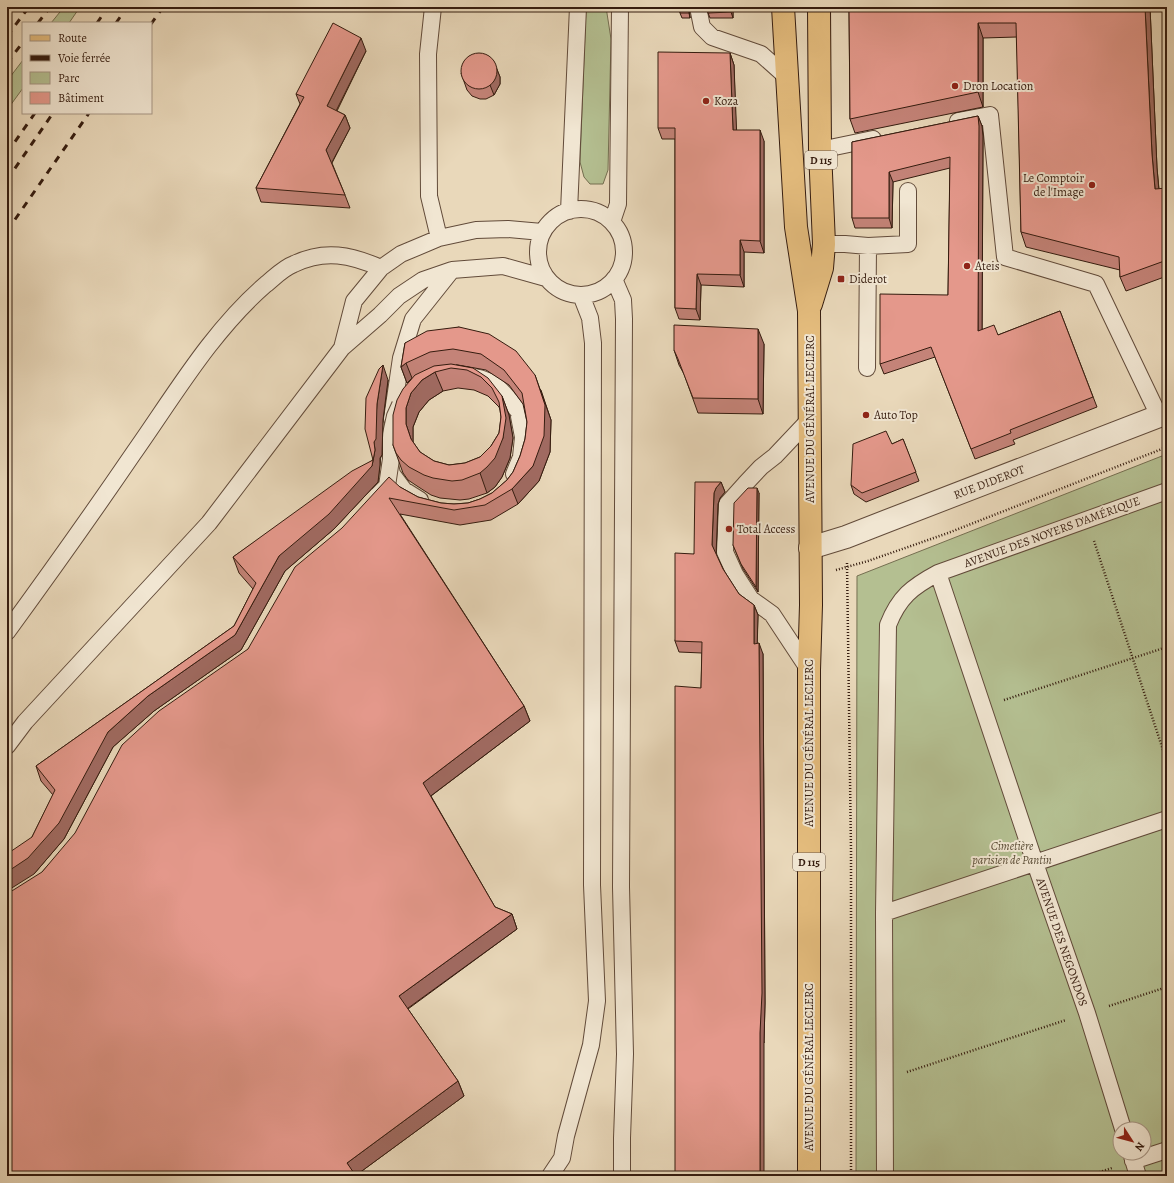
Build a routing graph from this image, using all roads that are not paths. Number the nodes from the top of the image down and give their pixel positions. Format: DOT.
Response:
graph roads {
  1 [pos="433,7"];
  2 [pos="578,7"];
  3 [pos="620,7"];
  4 [pos="698,7"];
  5 [pos="783,7"];
  6 [pos="819,7"];
  7 [pos="788,79"];
  8 [pos="945,124"];
  9 [pos="891,135"];
  10 [pos="820,150"];
  11 [pos="908,191"];
  12 [pos="568,211"];
  13 [pos="612,222"];
  14 [pos="542,232"];
  15 [pos="439,238"];
  16 [pos="824,244"];
  17 [pos="868,246"];
  18 [pos="381,268"];
  19 [pos="452,270"];
  20 [pos="546,278"];
  21 [pos="614,279"];
  22 [pos="581,295"];
  23 [pos="809,311"];
  24 [pos="342,348"];
  25 [pos="867,368"];
  26 [pos="459,374"];
  27 [pos="412,392"];
  28 [pos="1163,414"];
  29 [pos="810,419"];
  30 [pos="505,488"];
  31 [pos="1167,491"];
  32 [pos="429,504"];
  33 [pos="367,508"];
  34 [pos="810,548"];
  35 [pos="938,573"];
  36 [pos="7,632"];
  37 [pos="809,670"];
  38 [pos="7,746"];
  39 [pos="1167,819"];
  40 [pos="1035,863"];
  41 [pos="884,913"];
  42 [pos="1121,1121"];
  43 [pos="1167,1150"];
  44 [pos="1134,1163"];
  45 [pos="550,1176"];
  46 [pos="622,1176"];
  47 [pos="809,1176"];
  48 [pos="885,1176"];
  1 -- 15 [label="lane"];
  2 -- 12 [label="lane"];
  3 -- 13 [label="lane"];
  4 -- 7 [label="lane"];
  5 -- 7 [label="main road, AVENUE DU GÉNÉRAL LECLERC / D 115"];
  6 -- 10 [label="main road, AVENUE DU GÉNÉRAL LECLERC / D 115"];
  7 -- 23 [label="main road, AVENUE DU GÉNÉRAL LECLERC / D 115"];
  8 -- 28 [label="lane"];
  9 -- 10 [label="lane"];
  10 -- 16 [label="main road, AVENUE DU GÉNÉRAL LECLERC / D 115"];
  11 -- 17 [label="lane"];
  12 -- 13 [label="lane"];
  12 -- 14 [label="lane"];
  13 -- 21 [label="lane"];
  14 -- 15 [label="lane"];
  14 -- 20 [label="lane"];
  15 -- 18 [label="lane"];
  16 -- 17 [label="lane"];
  16 -- 23 [label="main road, AVENUE DU GÉNÉRAL LECLERC / D 115"];
  17 -- 25 [label="lane"];
  18 -- 24 [label="lane"];
  18 -- 36 [label="lane"];
  19 -- 20 [label="lane"];
  19 -- 24 [label="lane"];
  19 -- 32 [label="lane"];
  20 -- 22 [label="lane"];
  21 -- 22 [label="lane"];
  21 -- 46 [label="lane"];
  22 -- 45 [label="lane"];
  23 -- 29 [label="main road, AVENUE DU GÉNÉRAL LECLERC / D 115"];
  24 -- 38 [label="lane"];
  26 -- 30 [label="lane, bridge"];
  27 -- 33 [label="lane, bridge"];
  28 -- 34 [label="street, RUE DIDEROT"];
  29 -- 34 [label="main road, AVENUE DU GÉNÉRAL LECLERC / D 115"];
  29 -- 37 [label="lane"];
  31 -- 35 [label="lane, AVENUE DES NOYERS D'AMÉRIQUE"];
  34 -- 37 [label="main road, AVENUE DU GÉNÉRAL LECLERC / D 115"];
  35 -- 40 [label="lane, AVENUE DES NEGONDOS"];
  35 -- 41 [label="lane, AVENUE DES NOYERS D'AMÉRIQUE"];
  37 -- 47 [label="main road, AVENUE DU GÉNÉRAL LECLERC / D 115"];
  39 -- 40 [label="lane"];
  40 -- 41 [label="lane"];
  40 -- 42 [label="lane, AVENUE DES NEGONDOS"];
  41 -- 48 [label="lane, AVENUE DES NOYERS D'AMÉRIQUE"];
  43 -- 44 [label="lane"];
}
